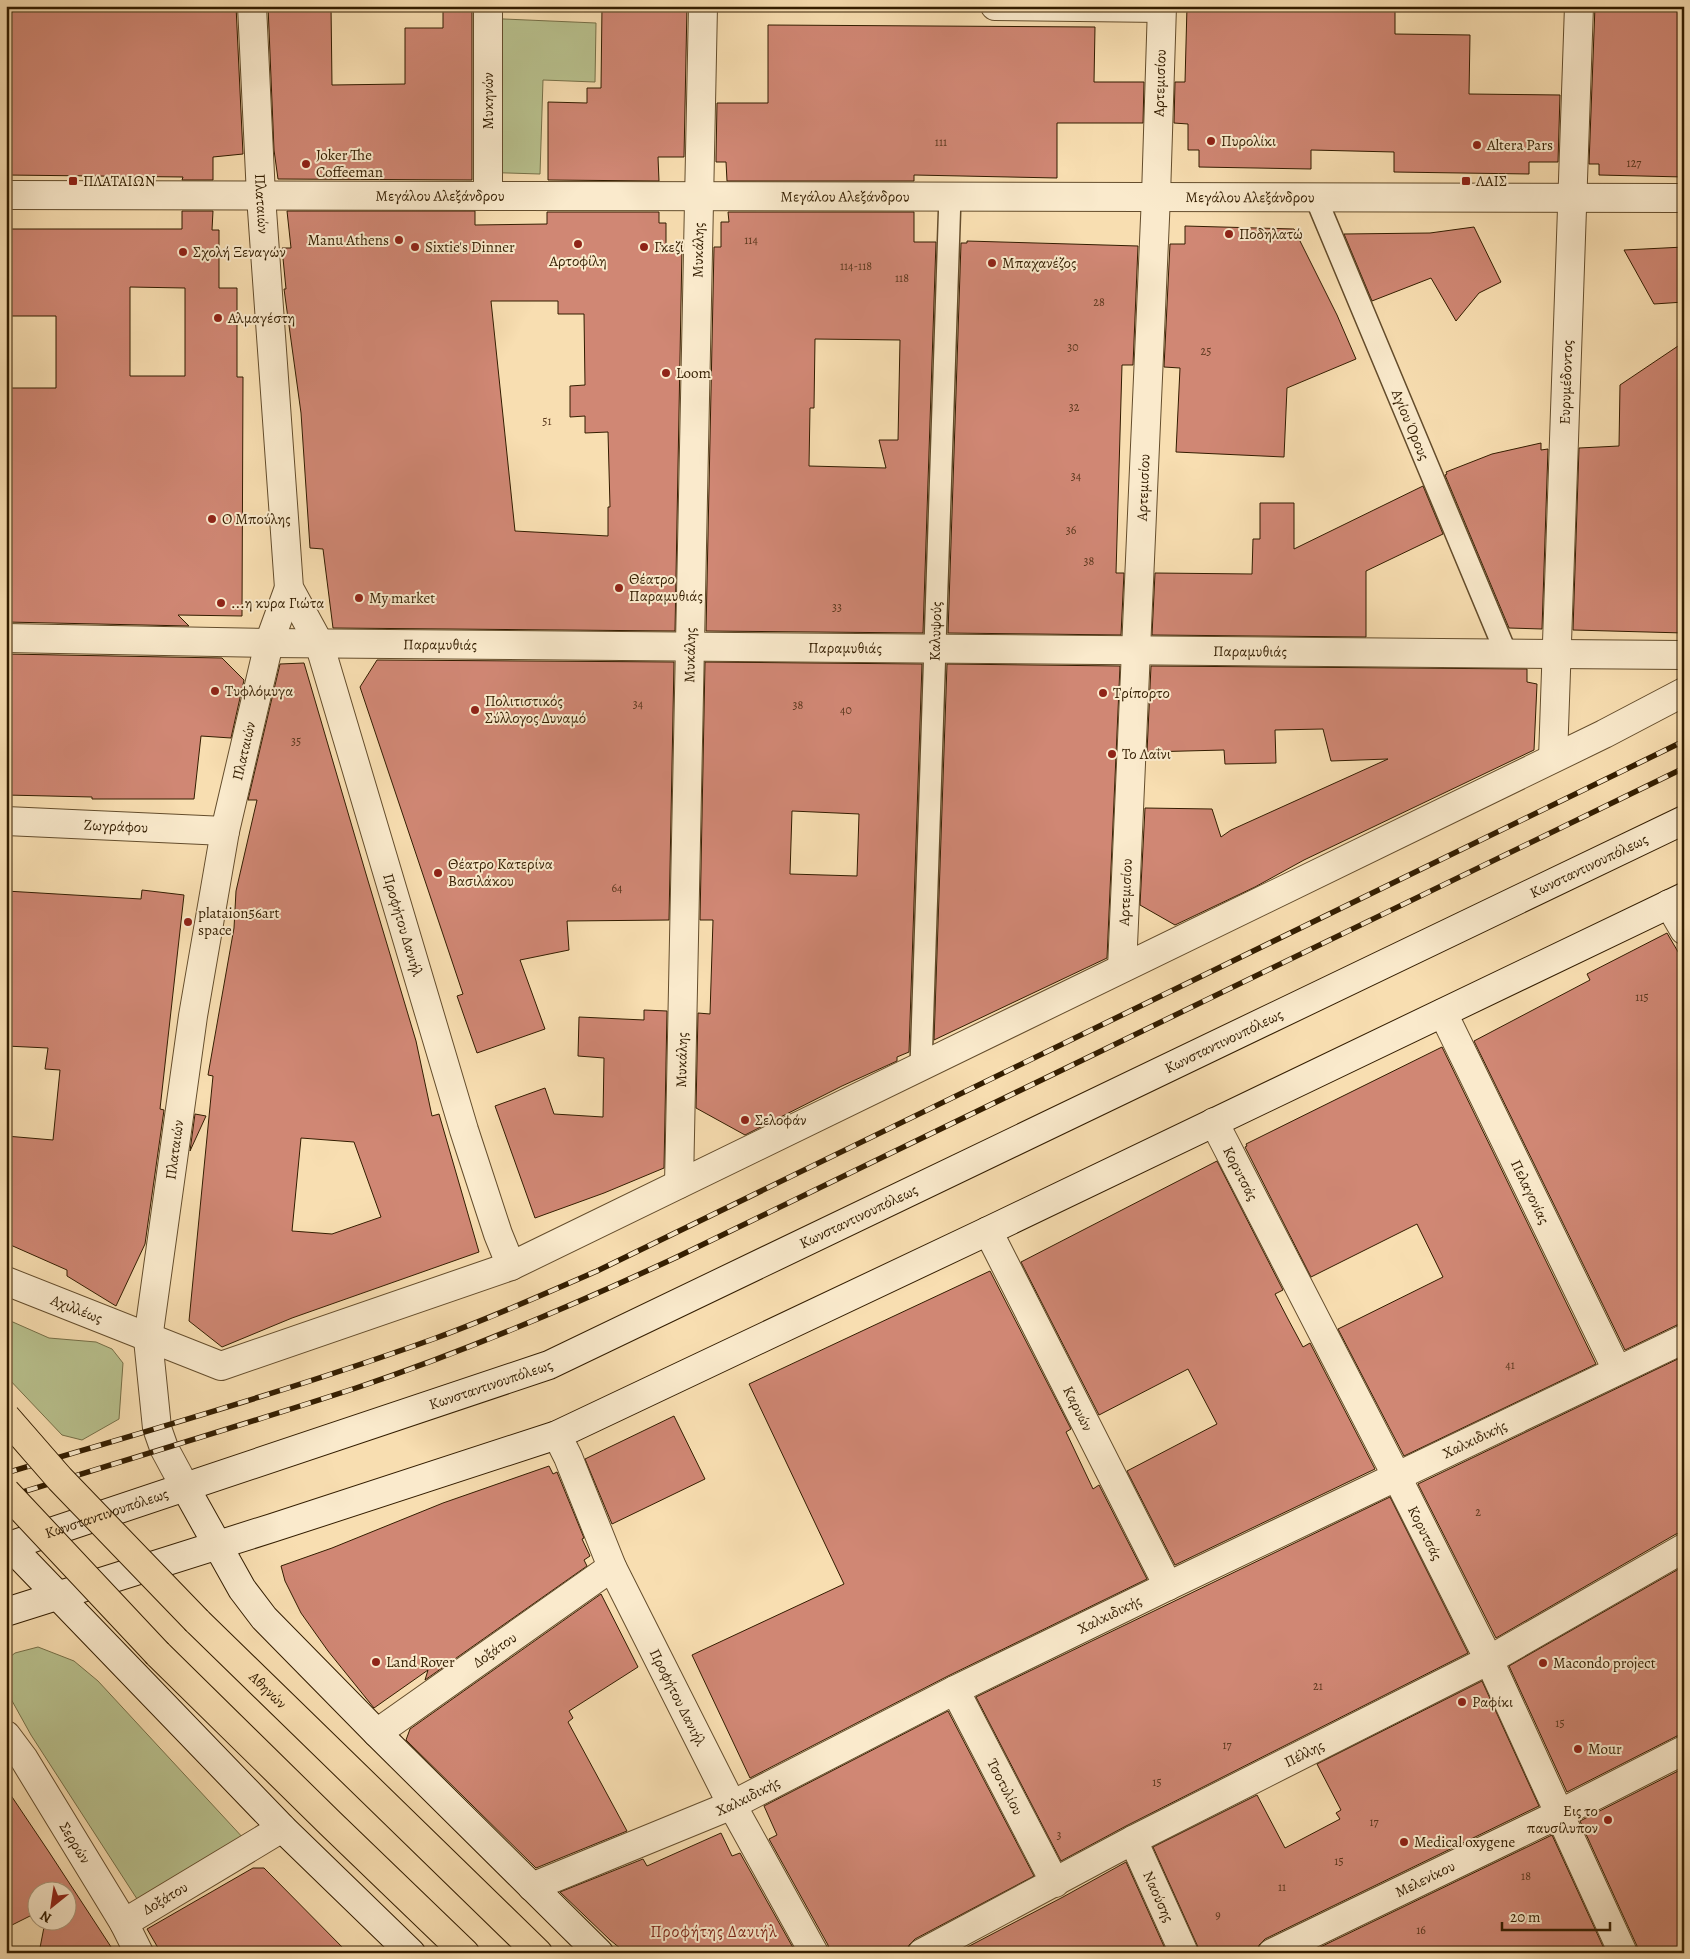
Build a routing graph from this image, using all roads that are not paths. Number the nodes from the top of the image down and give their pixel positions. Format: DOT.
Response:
graph roads {
  1 [pos="252,6"];
  2 [pos="488,6"];
  3 [pos="703,6"];
  4 [pos="995,6"];
  5 [pos="1579,6"];
  6 [pos="1162,7"];
  7 [pos="6,195"];
  8 [pos="261,196"];
  9 [pos="488,196"];
  10 [pos="699,196"];
  11 [pos="950,196"];
  12 [pos="1156,196"];
  13 [pos="1315,196"];
  14 [pos="1574,197"];
  15 [pos="1684,198"];
  16 [pos="289,588"];
  17 [pos="6,638"];
  18 [pos="269,643"];
  19 [pos="319,643"];
  20 [pos="690,647"];
  21 [pos="934,649"];
  22 [pos="1136,650"];
  23 [pos="1506,653"];
  24 [pos="1555,654"];
  25 [pos="1684,655"];
  26 [pos="1683,692"];
  27 [pos="1553,758"];
  28 [pos="1684,820"];
  29 [pos="6,821"];
  30 [pos="224,831"];
  31 [pos="1676,900"];
  32 [pos="1684,930"];
  33 [pos="1122,968"];
  34 [pos="1442,1012"];
  35 [pos="921,1066"];
  36 [pos="1214,1122"];
  37 [pos="679,1184"];
  38 [pos="988,1231"];
  39 [pos="510,1266"];
  40 [pos="6,1281"];
  41 [pos="1684,1338"];
  42 [pos="148,1339"];
  43 [pos="1617,1370"];
  44 [pos="6,1417"];
  45 [pos="557,1435"];
  46 [pos="1397,1477"];
  47 [pos="185,1487"];
  48 [pos="6,1492"];
  49 [pos="8,1545"];
  50 [pos="217,1546"];
  51 [pos="1684,1548"];
  52 [pos="612,1566"];
  53 [pos="1168,1586"];
  54 [pos="60,1595"];
  55 [pos="6,1612"];
  56 [pos="1489,1660"];
  57 [pos="955,1690"];
  58 [pos="377,1733"];
  59 [pos="6,1735"];
  60 [pos="1684,1750"];
  61 [pos="732,1806"];
  62 [pos="1559,1814"];
  63 [pos="282,1828"];
  64 [pos="1132,1840"];
  65 [pos="1055,1883"];
  66 [pos="532,1887"];
  67 [pos="124,1923"];
  68 [pos="139,1953"];
  69 [pos="411,1953"];
  70 [pos="465,1953"];
  71 [pos="538,1953"];
  72 [pos="599,1953"];
  73 [pos="814,1953"];
  74 [pos="922,1953"];
  75 [pos="1184,1953"];
  76 [pos="1272,1953"];
  77 [pos="1623,1953"];
  1 -- 8 [label="street, Πλαταιών"];
  2 -- 9 [label="street, Μυκηνών"];
  3 -- 10 [label="street, Μυκάλης"];
  4 -- 6 [label="street"];
  5 -- 14 [label="street, Ευρυμέδοντος"];
  6 -- 12 [label="street, Αρτεμισίου"];
  7 -- 8 [label="street, Μεγάλου Αλεξάνδρου"];
  8 -- 9 [label="street, Μεγάλου Αλεξάνδρου"];
  8 -- 16 [label="street, Πλαταιών"];
  9 -- 10 [label="street, Μεγάλου Αλεξάνδρου"];
  10 -- 11 [label="street, Μεγάλου Αλεξάνδρου"];
  10 -- 20 [label="street, Μυκάλης"];
  11 -- 12 [label="street, Μεγάλου Αλεξάνδρου"];
  11 -- 21 [label="lane, Καλυψούς"];
  12 -- 13 [label="street, Μεγάλου Αλεξάνδρου"];
  12 -- 22 [label="street, Αρτεμισίου"];
  13 -- 14 [label="street, Μεγάλου Αλεξάνδρου"];
  13 -- 23 [label="lane, Αγίου Όρους"];
  14 -- 15 [label="street, Μεγάλου Αλεξάνδρου"];
  14 -- 24 [label="street, Ευρυμέδοντος"];
  16 -- 18 [label="street, Πλαταιών"];
  16 -- 19 [label="street, Προφήτου Δανιήλ"];
  17 -- 18 [label="street, Παραμυθιάς"];
  18 -- 19 [label="street, Παραμυθιάς"];
  18 -- 30 [label="street, Πλαταιών"];
  19 -- 20 [label="street, Παραμυθιάς"];
  19 -- 39 [label="street, Προφήτου Δανιήλ"];
  20 -- 21 [label="street, Παραμυθιάς"];
  20 -- 37 [label="street, Μυκάλης"];
  21 -- 22 [label="street, Παραμυθιάς"];
  21 -- 35 [label="lane, Καλυψούς"];
  22 -- 23 [label="street, Παραμυθιάς"];
  22 -- 33 [label="street, Αρτεμισίου"];
  23 -- 24 [label="street, Παραμυθιάς"];
  24 -- 25 [label="street, Παραμυθιάς"];
  24 -- 27 [label="street, Ευρυμέδοντος"];
  26 -- 27 [label="street"];
  27 -- 33 [label="street"];
  28 -- 47 [label="street, Κωνσταντινουπόλεως"];
  29 -- 30 [label="street, Ζωγράφου"];
  30 -- 42 [label="street, Πλαταιών"];
  31 -- 32 [label="street"];
  31 -- 34 [label="street"];
  33 -- 35 [label="street"];
  34 -- 36 [label="street"];
  34 -- 43 [label="street, Πελαγονίας"];
  35 -- 37 [label="street"];
  36 -- 38 [label="street"];
  36 -- 46 [label="street, Κορυτσάς"];
  37 -- 39 [label="street"];
  38 -- 45 [label="street"];
  38 -- 53 [label="street, Καρυών"];
  39 -- 42 [label="street"];
  40 -- 42 [label="street, Αχιλλέως"];
  41 -- 43 [label="street, Χαλκιδικής"];
  42 -- 47 [label="street, Πλαταιών"];
  43 -- 46 [label="street, Χαλκιδικής"];
  44 -- 71 [label="highway, Αθηνών, bridge"];
  45 -- 50 [label="street"];
  45 -- 52 [label="street, Προφήτου Δανιήλ"];
  46 -- 53 [label="street, Χαλκιδικής"];
  46 -- 56 [label="street, Κορυτσάς"];
  47 -- 49 [label="street, Κωνσταντινουπόλεως"];
  47 -- 50 [label="street"];
  48 -- 70 [label="highway, bridge"];
  49 -- 54 [label="street"];
  50 -- 54 [label="street"];
  50 -- 58 [label="street"];
  51 -- 56 [label="street, Πέλλης"];
  52 -- 58 [label="street, Δοξάτου"];
  52 -- 61 [label="street, Προφήτου Δανιήλ"];
  53 -- 57 [label="street, Χαλκιδικής"];
  54 -- 55 [label="street"];
  54 -- 63 [label="street"];
  56 -- 62 [label="street, Κορυτσάς"];
  56 -- 64 [label="street, Πέλλης"];
  57 -- 61 [label="street, Χαλκιδικής"];
  57 -- 65 [label="street, Τσοτυλίου"];
  58 -- 66 [label="street"];
  59 -- 67 [label="street, Σερρών"];
  60 -- 62 [label="street, Μελενίκου"];
  61 -- 66 [label="street, Χαλκιδικής"];
  61 -- 73 [label="street, Προφήτου Δανιήλ"];
  62 -- 76 [label="street, Μελενίκου"];
  62 -- 77 [label="street, Κορυτσάς"];
  63 -- 67 [label="street, Δοξάτου"];
  63 -- 69 [label="street"];
  64 -- 65 [label="street, Πέλλης"];
  64 -- 75 [label="street, Ναούσης"];
  65 -- 74 [label="street, Πέλλης"];
  66 -- 72 [label="street"];
  67 -- 68 [label="street, Σερρών"];
}
